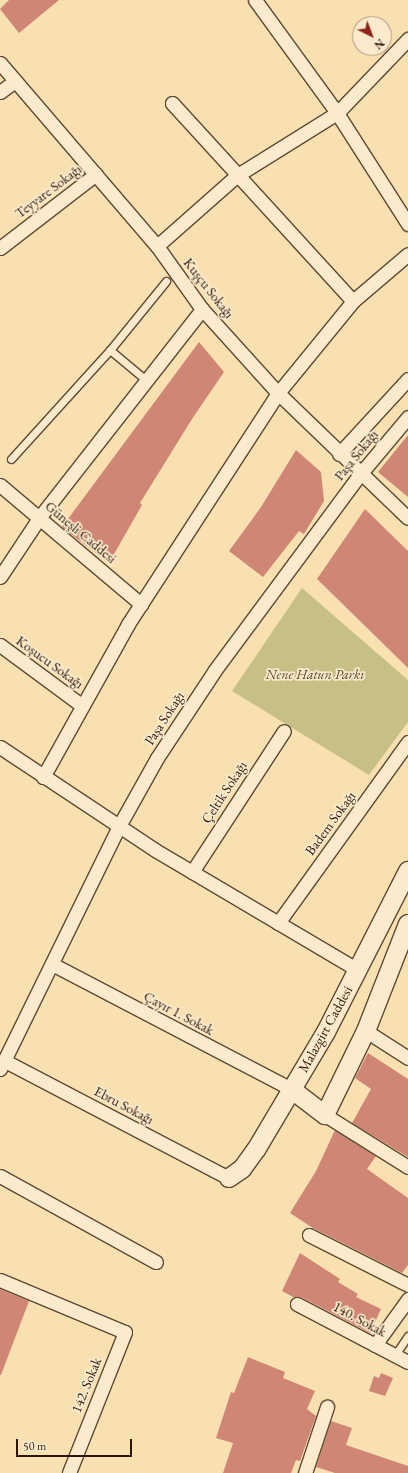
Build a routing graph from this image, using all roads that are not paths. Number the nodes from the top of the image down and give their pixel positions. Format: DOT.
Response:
graph roads {
  1 [pos="255,0"];
  2 [pos="408,39"];
  3 [pos="0,63"];
  4 [pos="15,81"];
  5 [pos="0,92"];
  6 [pos="172,103"];
  7 [pos="337,113"];
  8 [pos="96,174"];
  9 [pos="236,176"];
  10 [pos="408,224"];
  11 [pos="157,246"];
  12 [pos="0,248"];
  13 [pos="408,254"];
  14 [pos="166,281"];
  15 [pos="352,301"];
  16 [pos="202,309"];
  17 [pos="110,350"];
  18 [pos="408,379"];
  19 [pos="146,380"];
  20 [pos="278,393"];
  21 [pos="408,417"];
  22 [pos="339,454"];
  23 [pos="11,459"];
  24 [pos="361,473"];
  25 [pos="0,485"];
  26 [pos="39,518"];
  27 [pos="408,518"];
  28 [pos="0,577"];
  29 [pos="141,604"];
  30 [pos="0,646"];
  31 [pos="81,705"];
  32 [pos="284,731"];
  33 [pos="408,742"];
  34 [pos="0,747"];
  35 [pos="42,776"];
  36 [pos="119,826"];
  37 [pos="408,871"];
  38 [pos="192,872"];
  39 [pos="278,923"];
  40 [pos="408,924"];
  41 [pos="52,964"];
  42 [pos="358,970"];
  43 [pos="366,1031"];
  44 [pos="408,1058"];
  45 [pos="2,1065"];
  46 [pos="292,1089"];
  47 [pos="325,1115"];
  48 [pos="408,1167"];
  49 [pos="0,1176"];
  50 [pos="229,1178"];
  51 [pos="308,1235"];
  52 [pos="156,1262"];
  53 [pos="0,1280"];
  54 [pos="408,1285"];
  55 [pos="408,1299"];
  56 [pos="297,1304"];
  57 [pos="408,1336"];
  58 [pos="375,1345"];
  59 [pos="395,1355"];
  60 [pos="408,1362"];
  61 [pos="327,1407"];
  62 [pos="69,1473"];
  63 [pos="305,1473"];
  1 -- 7 [label="street"];
  2 -- 7 [label="street"];
  3 -- 4 [label="street, Kuşçu Sokağı"];
  4 -- 5 [label="street"];
  4 -- 8 [label="street, Kuşçu Sokağı"];
  6 -- 9 [label="street"];
  7 -- 9 [label="street"];
  7 -- 10 [label="street"];
  8 -- 11 [label="street, Kuşçu Sokağı"];
  8 -- 12 [label="street, Teyyare Sokağı"];
  9 -- 11 [label="street"];
  9 -- 15 [label="street"];
  11 -- 16 [label="street, Kuşçu Sokağı"];
  13 -- 15 [label="street"];
  14 -- 17 [label="lane"];
  15 -- 20 [label="street"];
  16 -- 19 [label="street"];
  16 -- 20 [label="street, Kuşçu Sokağı"];
  17 -- 19 [label="lane"];
  17 -- 23 [label="lane"];
  18 -- 22 [label="street, Paşa Sokağı"];
  19 -- 26 [label="street"];
  20 -- 22 [label="street, Kuşçu Sokağı"];
  20 -- 29 [label="street"];
  21 -- 24 [label="street, Paşa Sokağı"];
  22 -- 24 [label="street, Kuşçu Sokağı"];
  24 -- 27 [label="street, Kuşçu Sokağı"];
  24 -- 36 [label="street, Paşa Sokağı"];
  25 -- 26 [label="street, Güneşli Caddesi"];
  26 -- 28 [label="street"];
  26 -- 29 [label="street, Güneşli Caddesi"];
  29 -- 31 [label="street"];
  30 -- 31 [label="street, Koşucu Sokağı"];
  31 -- 35 [label="street"];
  32 -- 38 [label="street, Çeltik Sokağı"];
  33 -- 39 [label="street, Badem Sokağı"];
  34 -- 35 [label="street"];
  35 -- 36 [label="street"];
  36 -- 38 [label="street"];
  36 -- 41 [label="street, Paşa Sokağı"];
  37 -- 42 [label="main road, Malazgirt Caddesi"];
  38 -- 39 [label="street"];
  39 -- 42 [label="street"];
  40 -- 43 [label="main road"];
  41 -- 45 [label="street, Paşa Sokağı"];
  41 -- 46 [label="street, Çayır 1. Sokak"];
  42 -- 46 [label="main road, Malazgirt Caddesi"];
  43 -- 44 [label="street"];
  43 -- 47 [label="main road"];
  45 -- 50 [label="street, Ebru Sokağı"];
  46 -- 47 [label="main road"];
  46 -- 50 [label="main road, Malazgirt Caddesi"];
  47 -- 48 [label="street"];
  49 -- 52 [label="street"];
  51 -- 54 [label="street"];
  53 -- 62 [label="street, 142. Sokak"];
  55 -- 58 [label="street"];
  56 -- 58 [label="street, 140. Sokak"];
  57 -- 59 [label="lane"];
  58 -- 59 [label="street, 140. Sokak"];
  59 -- 60 [label="street, 140. Sokak"];
  61 -- 63 [label="street"];
}
